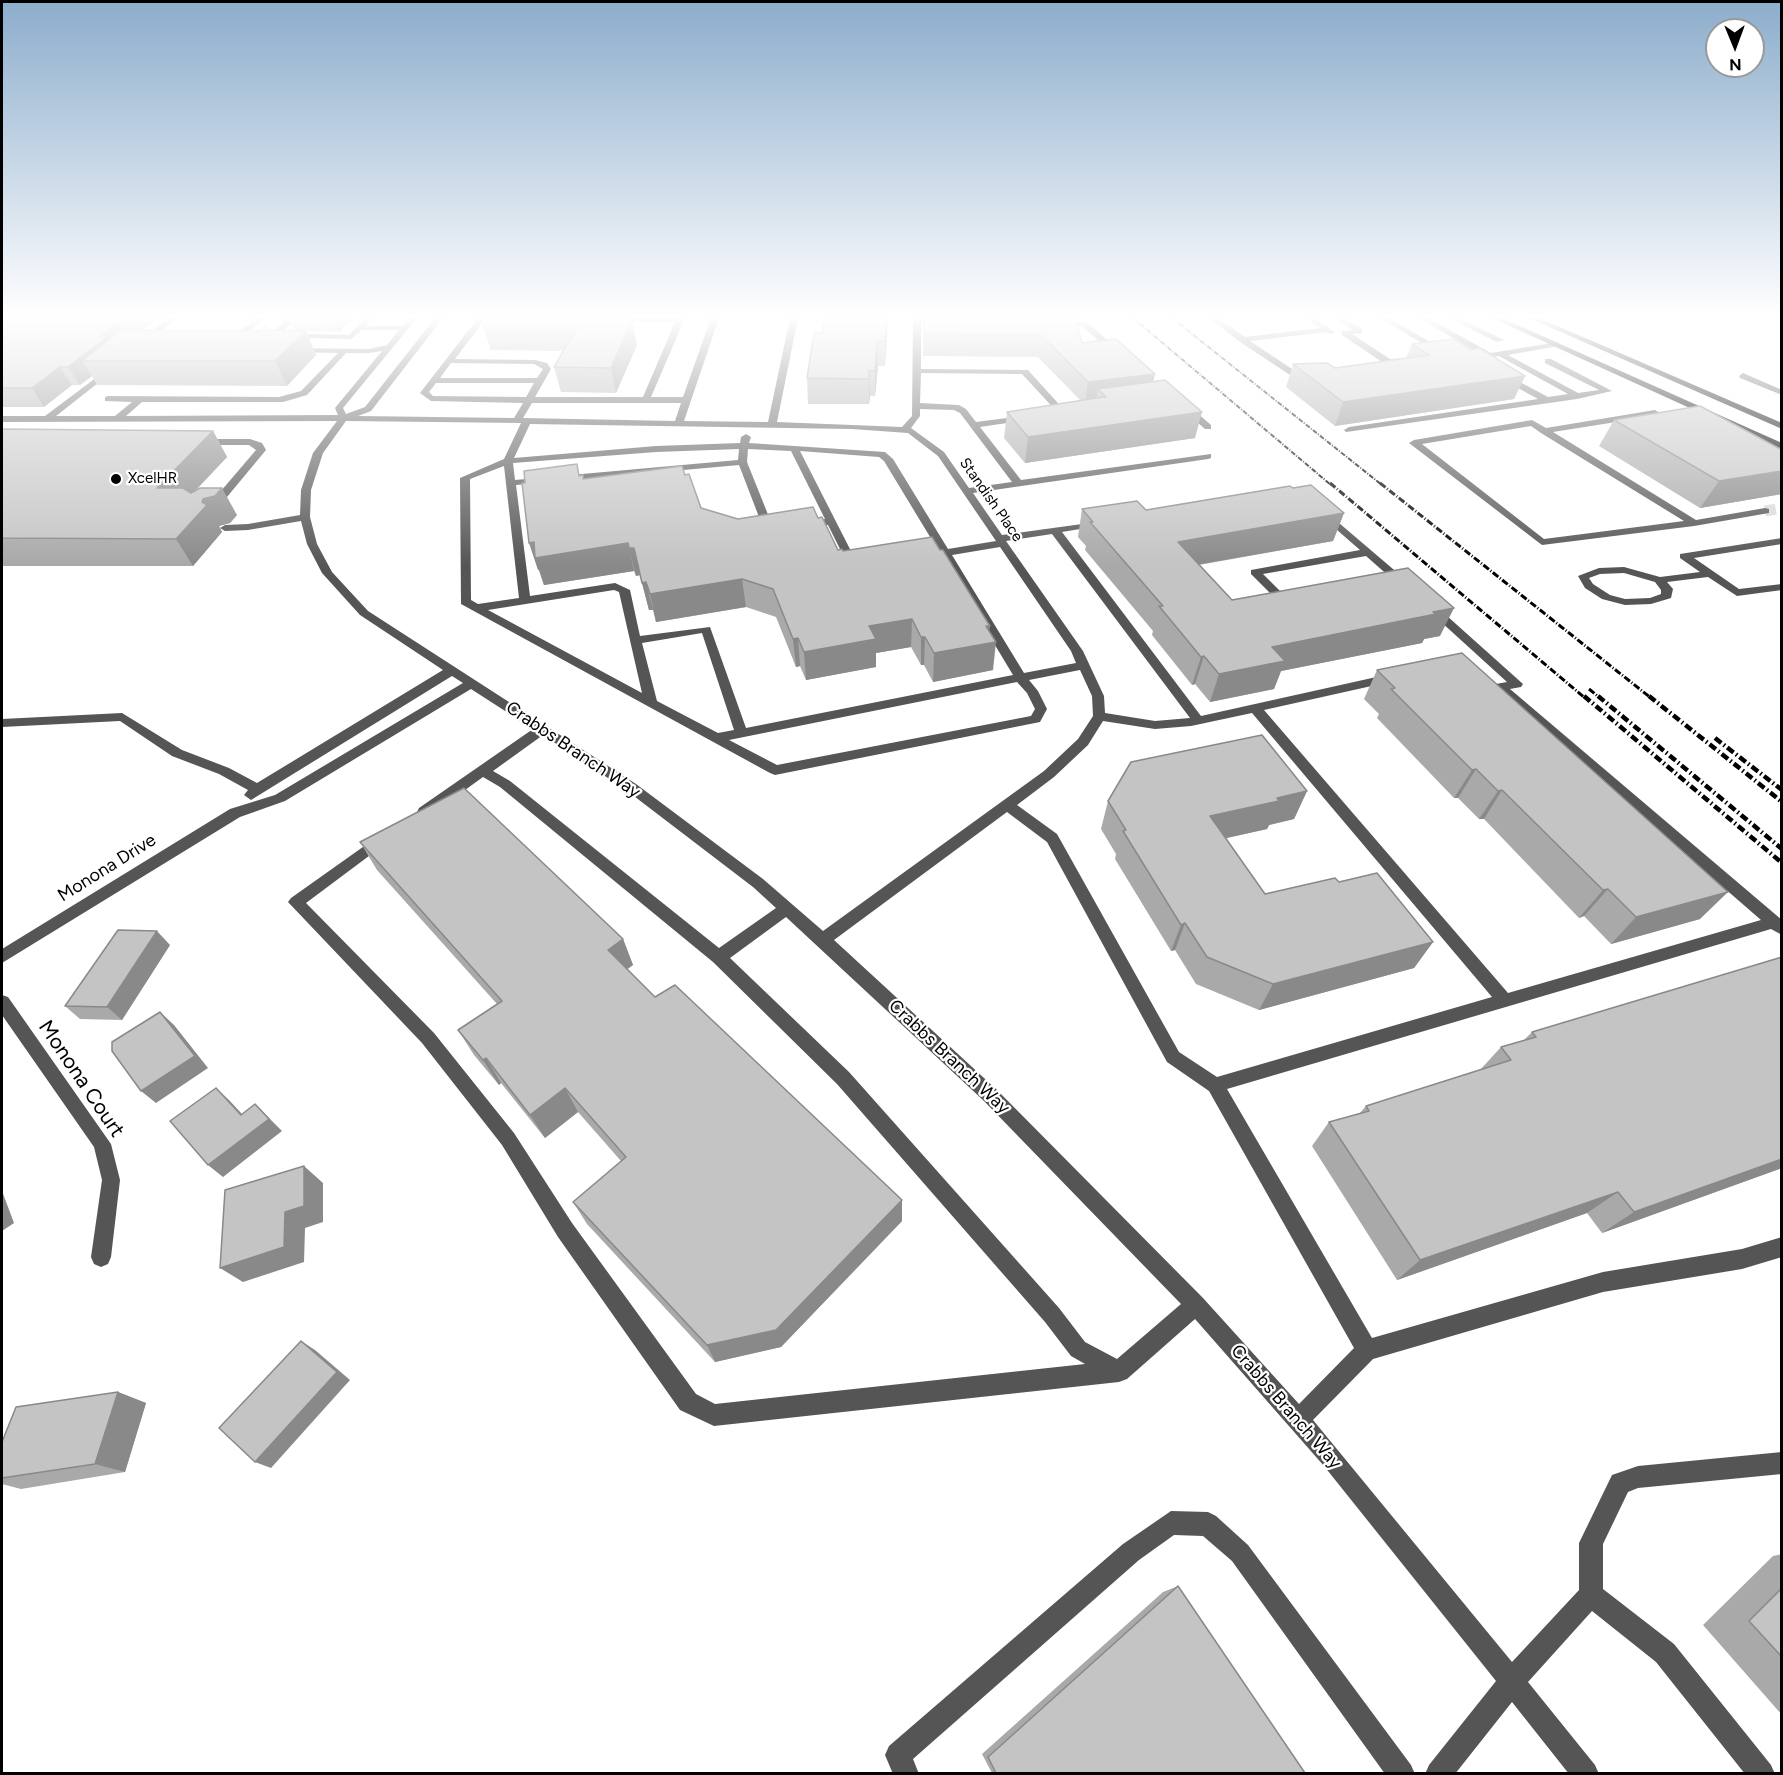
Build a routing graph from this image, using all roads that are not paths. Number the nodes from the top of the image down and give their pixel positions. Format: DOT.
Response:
graph roads {
  1 [pos="529,400"];
  2 [pos="686,400"];
  3 [pos="70,401"];
  4 [pos="138,401"];
  5 [pos="345,401"];
  6 [pos="374,401"];
  7 [pos="777,401"];
  8 [pos="916,401"];
  9 [pos="1052,401"];
  10 [pos="1178,401"];
  11 [pos="1541,401"];
  12 [pos="1681,401"];
  13 [pos="1724,401"];
  14 [pos="916,406"];
  15 [pos="1072,411"];
  16 [pos="1062,412"];
  17 [pos="1051,414"];
  18 [pos="1040,416"];
  19 [pos="48,418"];
  20 [pos="118,418"];
  21 [pos="167,418"];
  22 [pos="343,418"];
  23 [pos="2,419"];
  24 [pos="1721,419"];
  25 [pos="522,421"];
  26 [pos="678,424"];
  27 [pos="750,424"];
  28 [pos="772,424"];
  29 [pos="1683,424"];
  30 [pos="1702,424"];
  31 [pos="973,425"];
  32 [pos="110,426"];
  33 [pos="159,426"];
  34 [pos="1782,426"];
  35 [pos="1208,427"];
  36 [pos="904,430"];
  37 [pos="1349,430"];
  38 [pos="1544,430"];
  39 [pos="191,442"];
  40 [pos="744,446"];
  41 [pos="1782,447"];
  42 [pos="794,448"];
  43 [pos="1208,456"];
  44 [pos="508,461"];
  45 [pos="742,462"];
  46 [pos="512,483"];
  47 [pos="1019,484"];
  48 [pos="967,491"];
  49 [pos="1314,505"];
  50 [pos="1765,511"];
  51 [pos="206,515"];
  52 [pos="305,517"];
  53 [pos="831,521"];
  54 [pos="1112,521"];
  55 [pos="1694,523"];
  56 [pos="800,526"];
  57 [pos="225,528"];
  58 [pos="779,529"];
  59 [pos="1055,530"];
  60 [pos="1001,541"];
  61 [pos="1782,541"];
  62 [pos="1368,552"];
  63 [pos="945,553"];
  64 [pos="923,556"];
  65 [pos="871,563"];
  66 [pos="1709,574"];
  67 [pos="1659,580"];
  68 [pos="1782,587"];
  69 [pos="1307,596"];
  70 [pos="525,600"];
  71 [pos="476,608"];
  72 [pos="635,640"];
  73 [pos="1084,665"];
  74 [pos="452,670"];
  75 [pos="1405,675"];
  76 [pos="1021,679"];
  77 [pos="472,683"];
  78 [pos="651,703"];
  79 [pos="1255,708"];
  80 [pos="1099,716"];
  81 [pos="1198,720"];
  82 [pos="2,723"];
  83 [pos="543,729"];
  84 [pos="741,733"];
  85 [pos="716,738"];
  86 [pos="483,771"];
  87 [pos="257,789"];
  88 [pos="1007,805"];
  89 [pos="235,813"];
  90 [pos="786,909"];
  91 [pos="1778,925"];
  92 [pos="823,940"];
  93 [pos="2,957"];
  94 [pos="719,957"];
  95 [pos="1505,1001"];
  96 [pos="2,1002"];
  97 [pos="1215,1085"];
  98 [pos="1782,1247"];
  99 [pos="101,1257"];
  100 [pos="1196,1305"];
  101 [pos="1367,1350"];
  102 [pos="1119,1371"];
  103 [pos="1298,1420"];
  104 [pos="1782,1463"];
  105 [pos="1591,1595"];
  106 [pos="1512,1681"];
  107 [pos="906,1773"];
  108 [pos="1402,1773"];
  109 [pos="1438,1773"];
  110 [pos="1586,1773"];
  111 [pos="1762,1773"];
  1 -- 25 [label="street"];
  2 -- 26 [label="street"];
  3 -- 19 [label="street"];
  4 -- 20 [label="street"];
  5 -- 22 [label="street, Crabbs Branch Way"];
  6 -- 22 [label="street, Crabbs Branch Way"];
  7 -- 28 [label="street"];
  8 -- 14 [label="street"];
  9 -- 16 [label="street"];
  10 -- 35 [label="street"];
  11 -- 37 [label="street"];
  12 -- 24 [label="main road"];
  13 -- 34 [label="main road"];
  14 -- 31 [label="street"];
  14 -- 36 [label="street"];
  15 -- 16 [label="street"];
  16 -- 17 [label="street"];
  18 -- 31 [label="street"];
  19 -- 20 [label="street, Standish Place"];
  19 -- 23 [label="street, Standish Place"];
  20 -- 21 [label="street, Standish Place"];
  20 -- 32 [label="street"];
  21 -- 22 [label="street, Standish Place"];
  21 -- 33 [label="street"];
  22 -- 25 [label="street, Standish Place"];
  22 -- 52 [label="street, Crabbs Branch Way"];
  24 -- 30 [label="street"];
  24 -- 41 [label="main road"];
  25 -- 26 [label="street, Standish Place"];
  25 -- 44 [label="street"];
  26 -- 27 [label="street, Standish Place"];
  27 -- 28 [label="street, Standish Place"];
  27 -- 40 [label="street"];
  28 -- 36 [label="street, Standish Place"];
  29 -- 38 [label="street"];
  31 -- 47 [label="street"];
  36 -- 48 [label="street, Standish Place"];
  38 -- 55 [label="street"];
  38 -- 55 [label="street"];
  39 -- 51 [label="street"];
  40 -- 42 [label="street"];
  40 -- 44 [label="street"];
  40 -- 45 [label="street"];
  42 -- 53 [label="street"];
  42 -- 63 [label="street"];
  43 -- 47 [label="street"];
  44 -- 46 [label="street"];
  44 -- 71 [label="street"];
  45 -- 46 [label="street"];
  45 -- 58 [label="street"];
  46 -- 70 [label="street"];
  47 -- 48 [label="street"];
  48 -- 60 [label="street, Standish Place"];
  49 -- 62 [label="street"];
  50 -- 55 [label="street"];
  52 -- 57 [label="street"];
  52 -- 74 [label="street, Crabbs Branch Way"];
  53 -- 56 [label="street"];
  53 -- 65 [label="street"];
  54 -- 59 [label="street"];
  59 -- 60 [label="street"];
  59 -- 81 [label="street"];
  60 -- 63 [label="street"];
  60 -- 73 [label="street, Standish Place"];
  61 -- 66 [label="street"];
  62 -- 69 [label="street"];
  62 -- 91 [label="street"];
  63 -- 64 [label="street"];
  63 -- 76 [label="street"];
  66 -- 67 [label="street"];
  66 -- 68 [label="street"];
  67 -- 67 [label="street"];
  70 -- 71 [label="street"];
  70 -- 72 [label="street"];
  71 -- 78 [label="street"];
  72 -- 78 [label="street"];
  72 -- 84 [label="street"];
  73 -- 76 [label="street"];
  73 -- 80 [label="street, Standish Place"];
  74 -- 77 [label="street, Crabbs Branch Way"];
  74 -- 87 [label="street, Monona Drive"];
  75 -- 79 [label="street"];
  76 -- 84 [label="street"];
  76 -- 85 [label="street"];
  77 -- 83 [label="street, Crabbs Branch Way"];
  77 -- 89 [label="street, Monona Drive"];
  78 -- 85 [label="street"];
  79 -- 81 [label="street"];
  79 -- 95 [label="street"];
  80 -- 81 [label="street"];
  80 -- 88 [label="street"];
  82 -- 87 [label="street"];
  83 -- 86 [label="street"];
  83 -- 90 [label="street, Crabbs Branch Way"];
  84 -- 85 [label="street"];
  86 -- 94 [label="street"];
  86 -- 102 [label="street"];
  87 -- 89 [label="street, Monona Drive"];
  88 -- 92 [label="street"];
  88 -- 97 [label="street"];
  89 -- 93 [label="street, Monona Drive"];
  90 -- 92 [label="street, Crabbs Branch Way"];
  90 -- 94 [label="street"];
  91 -- 95 [label="street"];
  92 -- 100 [label="street, Crabbs Branch Way"];
  94 -- 102 [label="street"];
  95 -- 97 [label="street"];
  96 -- 99 [label="street, Monona Court"];
  97 -- 101 [label="street"];
  98 -- 101 [label="street"];
  100 -- 102 [label="street"];
  100 -- 103 [label="street, Crabbs Branch Way"];
  101 -- 103 [label="street"];
  103 -- 106 [label="street, Crabbs Branch Way"];
  104 -- 105 [label="street"];
  105 -- 106 [label="street"];
  105 -- 111 [label="street"];
  106 -- 109 [label="street"];
  106 -- 110 [label="street, Crabbs Branch Way"];
  107 -- 108 [label="street"];
}
